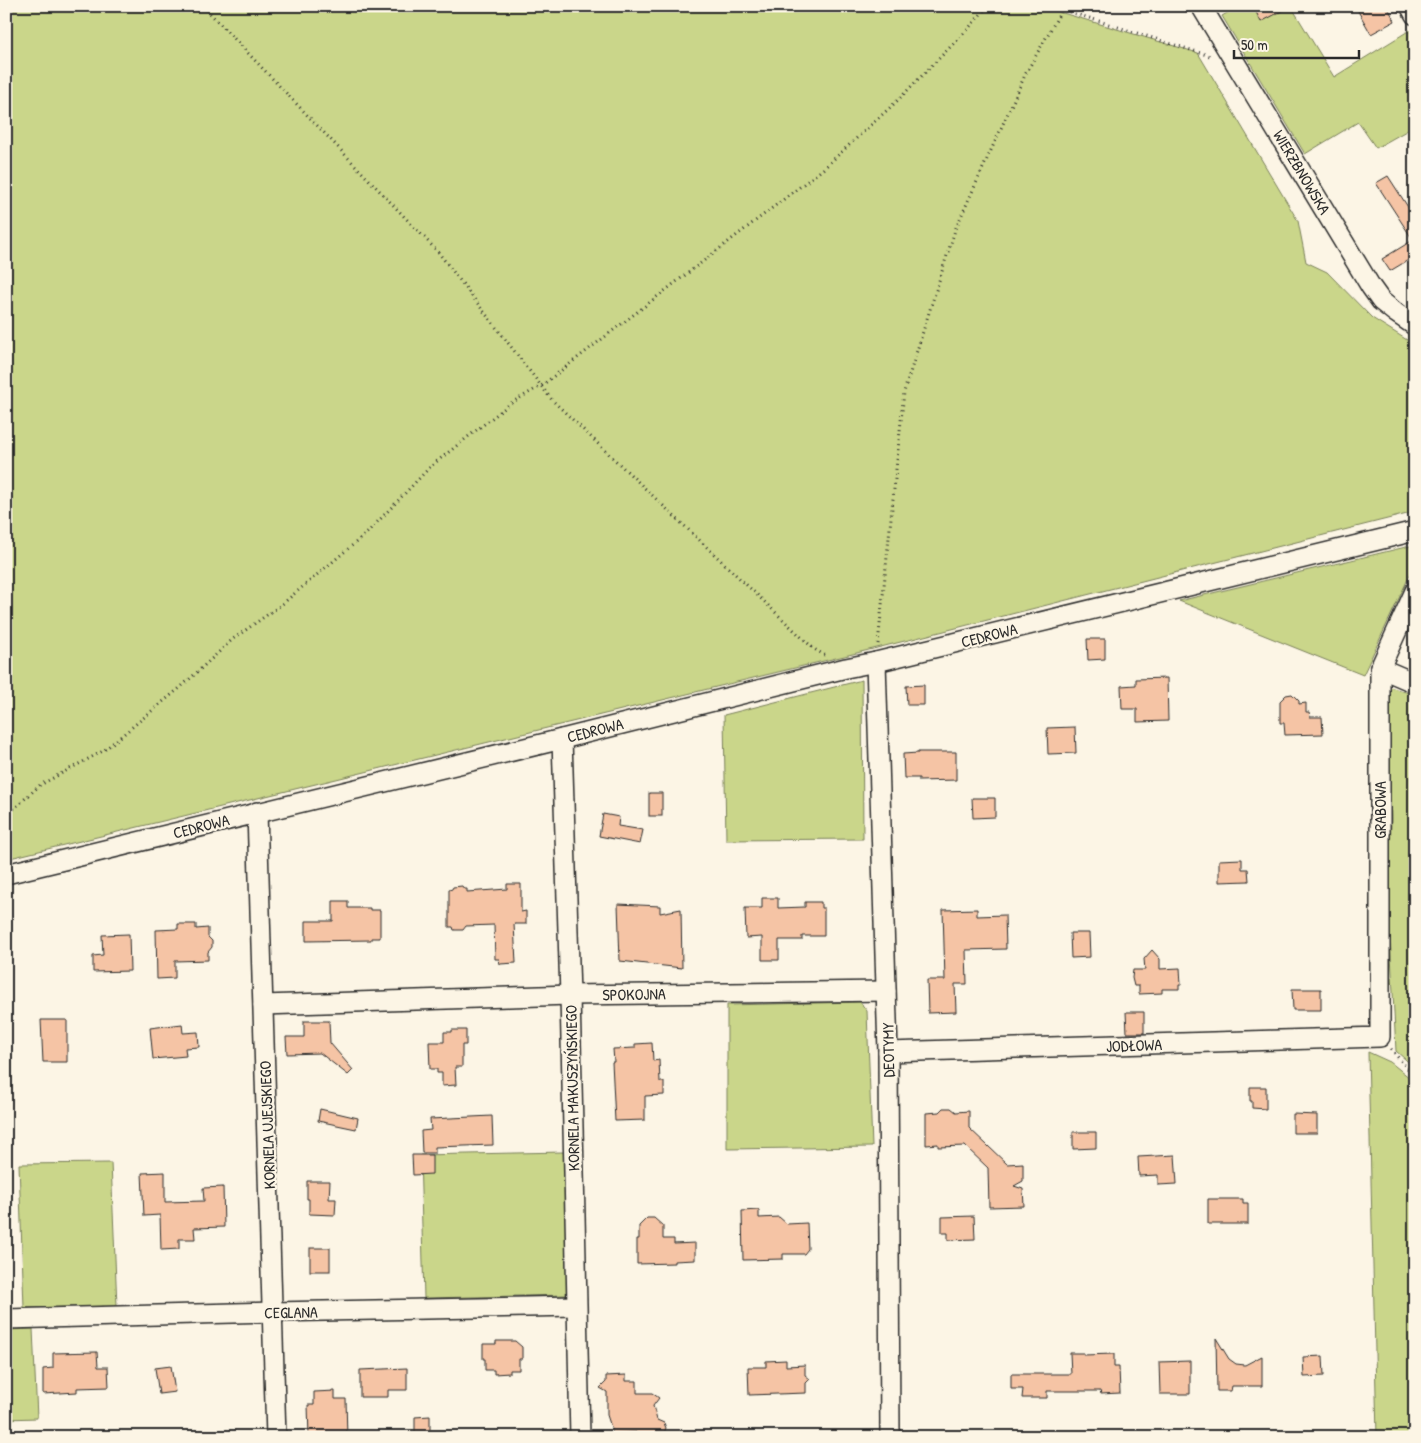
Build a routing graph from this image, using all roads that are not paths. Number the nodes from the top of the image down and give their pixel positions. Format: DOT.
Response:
graph roads {
  1 [pos="1201,6"];
  2 [pos="1410,6"];
  3 [pos="1415,15"];
  4 [pos="1415,326"];
  5 [pos="1415,531"];
  6 [pos="1415,591"];
  7 [pos="876,662"];
  8 [pos="1380,668"];
  9 [pos="1415,683"];
  10 [pos="562,739"];
  11 [pos="257,812"];
  12 [pos="6,874"];
  13 [pos="886,991"];
  14 [pos="570,995"];
  15 [pos="262,1005"];
  16 [pos="1380,1038"];
  17 [pos="888,1052"];
  18 [pos="576,1306"];
  19 [pos="273,1312"];
  20 [pos="6,1319"];
  21 [pos="276,1437"];
  22 [pos="580,1437"];
  23 [pos="890,1437"];
  1 -- 4 [label="street, WIERZBNOWSKA"];
  2 -- 3 [label="street"];
  5 -- 7 [label="street, CEDROWA"];
  6 -- 8 [label="street, GRABOWA"];
  7 -- 10 [label="street, CEDROWA"];
  7 -- 13 [label="street, DEOTYMY"];
  8 -- 9 [label="street"];
  8 -- 16 [label="street, GRABOWA"];
  10 -- 11 [label="street, CEDROWA"];
  10 -- 14 [label="street, KORNELA MAKUSZYŃSKIEGO"];
  11 -- 12 [label="street, CEDROWA"];
  11 -- 15 [label="street, KORNELA UJEJSKIEGO"];
  13 -- 14 [label="street, SPOKOJNA"];
  13 -- 17 [label="street, DEOTYMY"];
  14 -- 15 [label="street, SPOKOJNA"];
  14 -- 18 [label="street, KORNELA MAKUSZYŃSKIEGO"];
  15 -- 19 [label="street, KORNELA UJEJSKIEGO"];
  16 -- 17 [label="street, JODŁOWA"];
  17 -- 23 [label="street, DEOTYMY"];
  18 -- 19 [label="street, CEGLANA"];
  18 -- 22 [label="street, KORNELA MAKUSZYŃSKIEGO"];
  19 -- 20 [label="street, CEGLANA"];
  19 -- 21 [label="street, KORNELA UJEJSKIEGO"];
}
